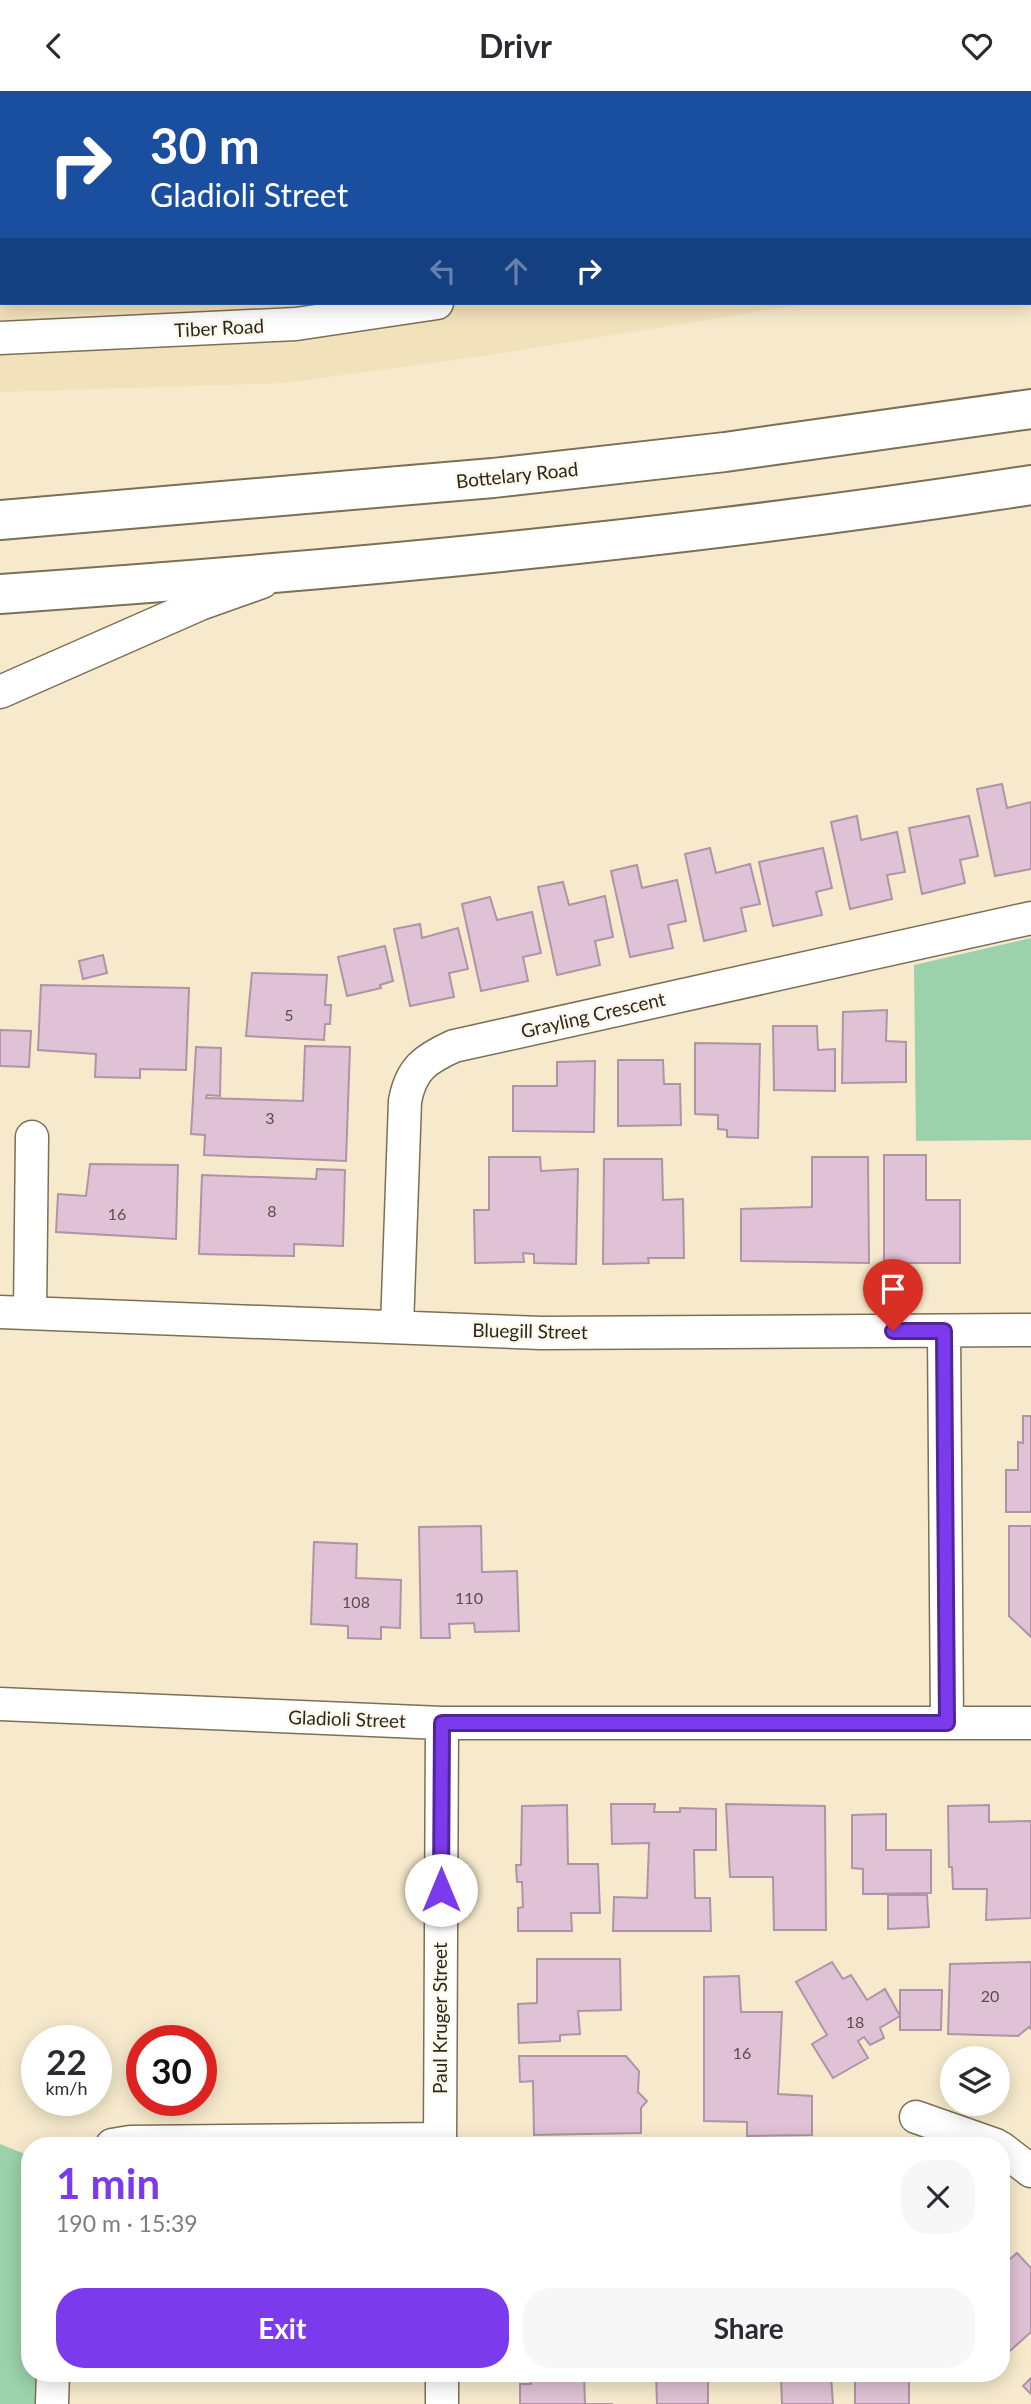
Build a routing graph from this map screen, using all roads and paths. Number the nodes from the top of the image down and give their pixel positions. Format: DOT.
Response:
graph roads {
  1 [pos="424,305"];
  2 [pos="0,338"];
  3 [pos="1031,409"];
  4 [pos="1031,485"];
  5 [pos="0,520"];
  6 [pos="283,575"];
  7 [pos="0,594"];
  8 [pos="0,692"];
  9 [pos="1031,918"];
  10 [pos="32,1137"];
  11 [pos="15,1312"];
  12 [pos="397,1327"];
  13 [pos="1031,1330"];
  14 [pos="944,1331"];
  15 [pos="0,1704"];
  16 [pos="442,1723"];
  17 [pos="947,1723"];
  18 [pos="1031,1723"];
  19 [pos="916,2117"];
  20 [pos="440,2137"];
  21 [pos="973,2137"];
  22 [pos="1010,2155"];
  23 [pos="1031,2171"];
  24 [pos="53,2382"];
  25 [pos="442,2382"];
  26 [pos="52,2404"];
  27 [pos="442,2404"];
  1 -- 2 [label="street, Tiber Road"];
  3 -- 5 [label="main road, Bottelary Road"];
  4 -- 6 [label="main road"];
  6 -- 7 [label="main road"];
  6 -- 8 [label="street"];
  9 -- 12 [label="street, Grayling Crescent"];
  10 -- 11 [label="street, Bluegill Street"];
  11 -- 12 [label="street, Bluegill Street"];
  12 -- 14 [label="street, Bluegill Street"];
  13 -- 14 [label="street, Bluegill Street"];
  14 -- 17 [label="street"];
  15 -- 16 [label="street, Gladioli Street"];
  16 -- 17 [label="street, Gladioli Street"];
  16 -- 20 [label="street, Paul Kruger Street"];
  17 -- 18 [label="street, Gladioli Street"];
  19 -- 21 [label="street"];
  22 -- 23 [label="street"];
  24 -- 26 [label="street"];
  25 -- 27 [label="street"];
}
